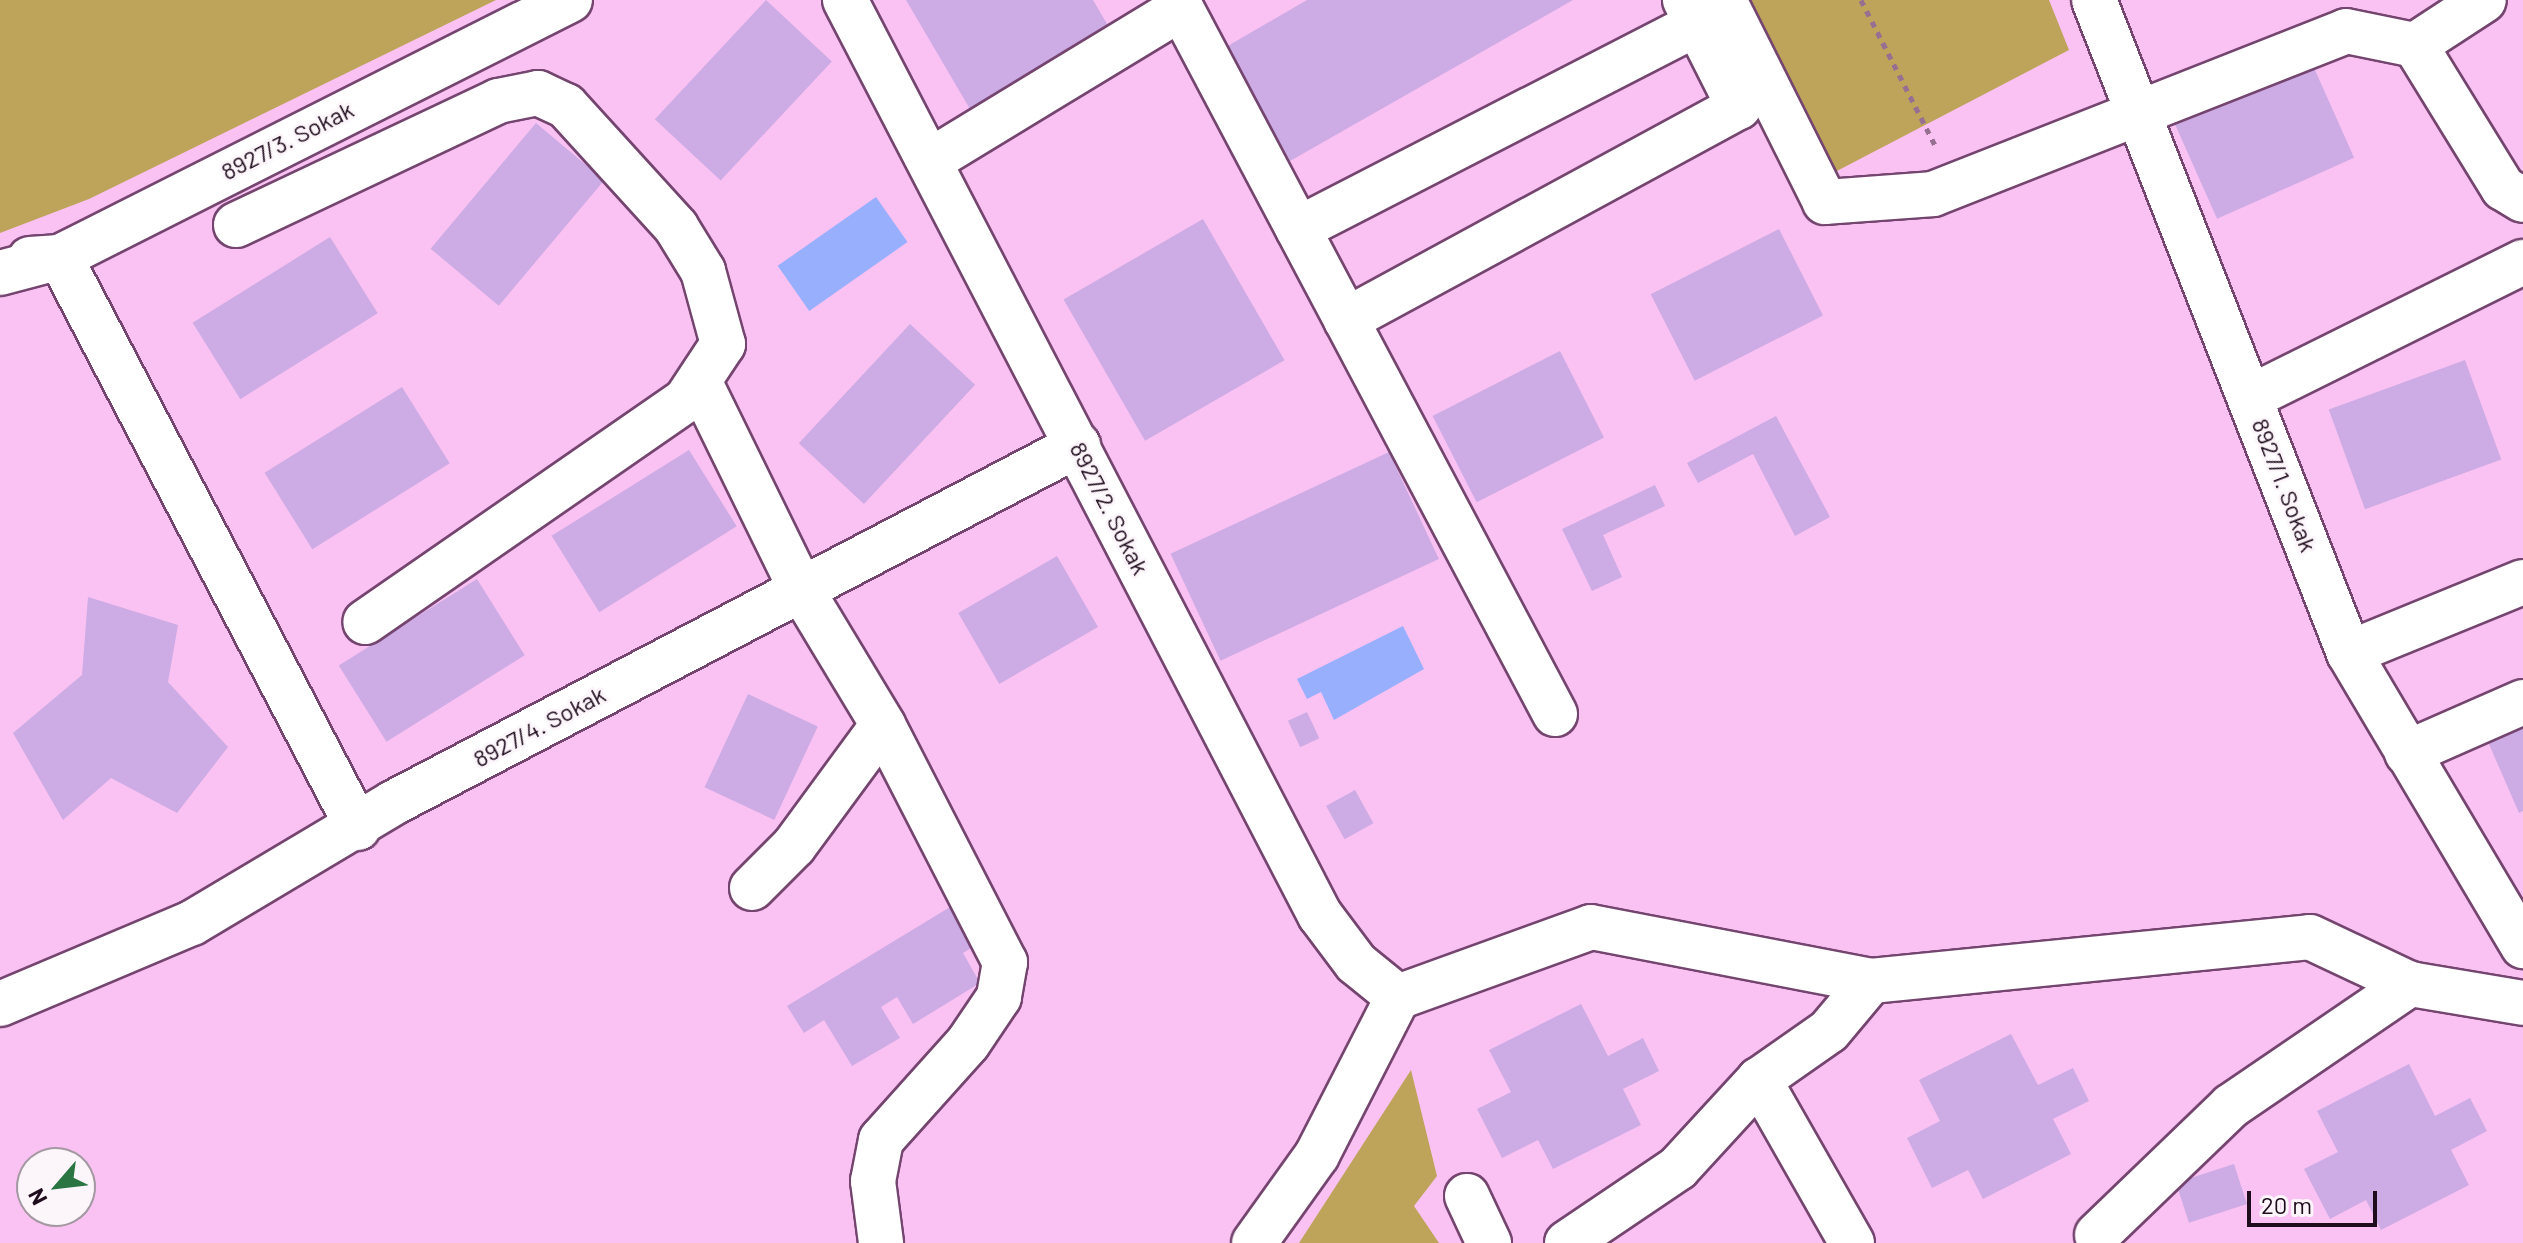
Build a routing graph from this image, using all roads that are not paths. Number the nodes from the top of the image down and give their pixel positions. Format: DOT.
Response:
graph roads {
  1 [pos="570,0"];
  2 [pos="845,0"];
  3 [pos="2094,0"];
  4 [pos="2484,0"];
  5 [pos="1702,8"];
  6 [pos="2415,45"];
  7 [pos="2139,107"];
  8 [pos="933,159"];
  9 [pos="2523,200"];
  10 [pos="236,225"];
  11 [pos="1298,229"];
  12 [pos="60,257"];
  13 [pos="0,261"];
  14 [pos="2523,262"];
  15 [pos="0,273"];
  16 [pos="1346,320"];
  17 [pos="700,383"];
  18 [pos="2251,397"];
  19 [pos="1078,445"];
  20 [pos="2523,582"];
  21 [pos="801,589"];
  22 [pos="365,622"];
  23 [pos="2349,653"];
  24 [pos="2523,702"];
  25 [pos="1555,714"];
  26 [pos="883,725"];
  27 [pos="2407,753"];
  28 [pos="358,828"];
  29 [pos="752,888"];
  30 [pos="2523,946"];
  31 [pos="1871,981"];
  32 [pos="2410,984"];
  33 [pos="1398,997"];
  34 [pos="2523,1003"];
  35 [pos="0,1004"];
  36 [pos="1759,1080"];
  37 [pos="1467,1196"];
  38 [pos="2101,1240"];
  39 [pos="881,1243"];
  40 [pos="1254,1243"];
  41 [pos="1489,1243"];
  42 [pos="1567,1243"];
  43 [pos="1852,1243"];
  1 -- 12 [label="street, 8927/3. Sokak"];
  2 -- 8 [label="street, 8927/2. Sokak"];
  3 -- 7 [label="street, 8927/1. Sokak"];
  4 -- 6 [label="street"];
  5 -- 7 [label="street"];
  5 -- 11 [label="street"];
  5 -- 16 [label="street"];
  6 -- 7 [label="street"];
  6 -- 9 [label="street"];
  7 -- 18 [label="street, 8927/1. Sokak"];
  8 -- 11 [label="street"];
  8 -- 19 [label="street, 8927/2. Sokak"];
  10 -- 17 [label="street"];
  11 -- 16 [label="street"];
  12 -- 13 [label="street, 8927/3. Sokak"];
  12 -- 15 [label="street"];
  12 -- 28 [label="street"];
  14 -- 18 [label="street"];
  16 -- 25 [label="street"];
  17 -- 21 [label="street"];
  17 -- 22 [label="street"];
  18 -- 23 [label="street, 8927/1. Sokak"];
  19 -- 21 [label="street, 8927/4. Sokak"];
  19 -- 33 [label="street, 8927/2. Sokak"];
  20 -- 23 [label="street"];
  21 -- 26 [label="street"];
  21 -- 28 [label="street, 8927/4. Sokak"];
  23 -- 27 [label="street, 8927/1. Sokak"];
  24 -- 27 [label="street"];
  26 -- 29 [label="street"];
  26 -- 39 [label="street"];
  27 -- 30 [label="street, 8927/1. Sokak"];
  28 -- 35 [label="street, 8927/4. Sokak"];
  31 -- 32 [label="street"];
  31 -- 33 [label="street"];
  31 -- 36 [label="street"];
  32 -- 34 [label="street"];
  32 -- 38 [label="street"];
  33 -- 40 [label="street"];
  36 -- 42 [label="street"];
  36 -- 43 [label="street"];
  37 -- 41 [label="street"];
}
